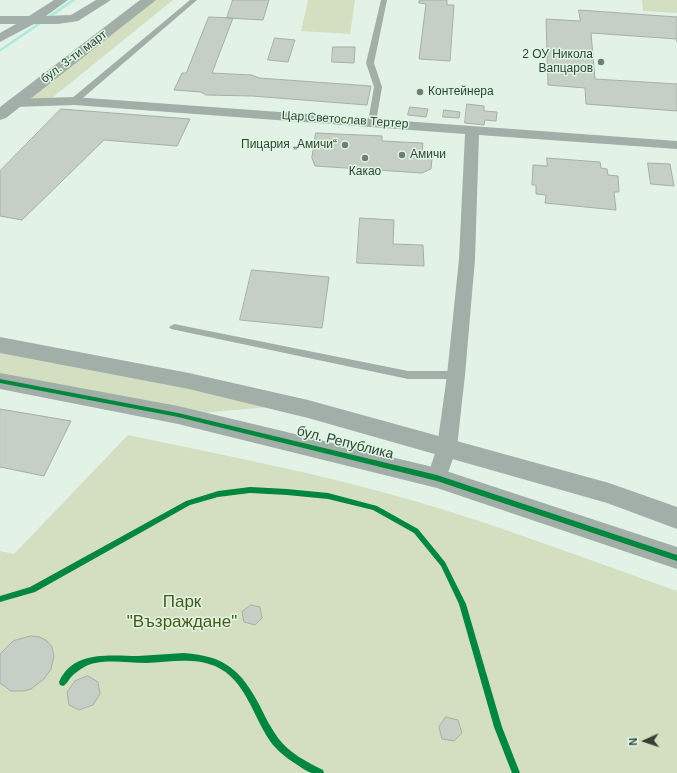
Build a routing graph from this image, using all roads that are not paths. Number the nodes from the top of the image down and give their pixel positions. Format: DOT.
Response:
graph roads {
  1 [pos="62,0"];
  2 [pos="149,0"];
  3 [pos="194,0"];
  4 [pos="384,0"];
  5 [pos="111,2"];
  6 [pos="0,20"];
  7 [pos="34,20"];
  8 [pos="92,24"];
  9 [pos="0,38"];
  10 [pos="74,101"];
  11 [pos="14,103"];
  12 [pos="0,115"];
  13 [pos="372,122"];
  14 [pos="472,129"];
  15 [pos="677,145"];
  16 [pos="174,327"];
  17 [pos="0,345"];
  18 [pos="456,375"];
  19 [pos="0,381"];
  20 [pos="447,447"];
  21 [pos="437,478"];
  22 [pos="677,518"];
  23 [pos="677,558"];
  1 -- 7 [label="street"];
  2 -- 11 [label="street, бул. 3-ти март"];
  3 -- 10 [label="lane"];
  4 -- 13 [label="lane"];
  5 -- 7 [label="street"];
  5 -- 8 [label="street, бул. 3-ти март"];
  6 -- 7 [label="street"];
  7 -- 9 [label="street"];
  10 -- 11 [label="street, Цар Светослав Тертер"];
  10 -- 13 [label="street, Цар Светослав Тертер"];
  11 -- 12 [label="street, бул. 3-ти март"];
  13 -- 14 [label="street, Цар Светослав Тертер"];
  14 -- 15 [label="street, Цар Светослав Тертер"];
  14 -- 18 [label="street"];
  16 -- 18 [label="lane"];
  17 -- 20 [label="street, бул. Република"];
  18 -- 20 [label="street"];
  19 -- 21 [label="street, бул. Република"];
  20 -- 21 [label="street"];
  20 -- 22 [label="street, бул. Република"];
  21 -- 23 [label="street, бул. Република"];
}
